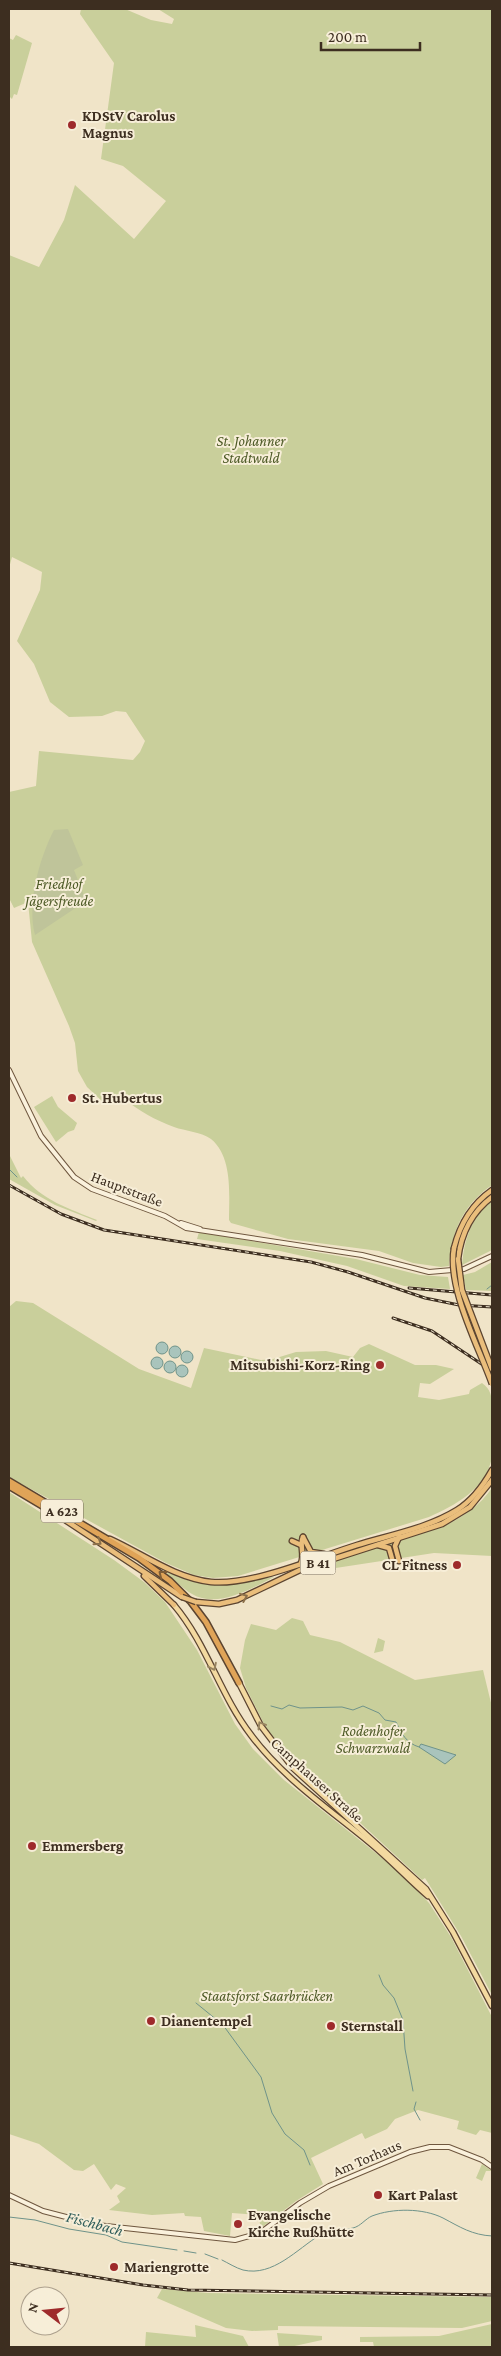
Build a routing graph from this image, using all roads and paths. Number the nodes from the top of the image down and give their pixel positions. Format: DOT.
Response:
graph roads {
  1 [pos="9,1070"];
  2 [pos="492,1190"];
  3 [pos="492,1197"];
  4 [pos="492,1256"];
  5 [pos="492,1369"];
  6 [pos="492,1384"];
  7 [pos="492,1470"];
  8 [pos="492,1480"];
  9 [pos="9,1481"];
  10 [pos="9,1486"];
  11 [pos="56,1514"];
  12 [pos="440,1521"];
  13 [pos="99,1533"];
  14 [pos="399,1537"];
  15 [pos="292,1541"];
  16 [pos="301,1545"];
  17 [pos="374,1545"];
  18 [pos="111,1551"];
  19 [pos="329,1554"];
  20 [pos="399,1561"];
  21 [pos="393,1562"];
  22 [pos="301,1563"];
  23 [pos="174,1604"];
  24 [pos="239,1683"];
  25 [pos="431,1898"];
  26 [pos="492,2006"];
  27 [pos="492,2167"];
  28 [pos="9,2195"];
  1 -- 4 [label="main road, Hauptstraße"];
  2 -- 6 [label="highway, bridge"];
  3 -- 5 [label="highway, bridge"];
  7 -- 12 [label="highway, B 41"];
  8 -- 12 [label="highway, B 41"];
  9 -- 13 [label="highway, A 623"];
  10 -- 11 [label="highway, A 623"];
  11 -- 18 [label="highway, A 623, one-way"];
  12 -- 14 [label="highway, B 41"];
  12 -- 19 [label="highway, B 41"];
  13 -- 22 [label="highway, B 41"];
  24 -- 13 [label="highway, one-way"];
  14 -- 17 [label="highway, B 41"];
  14 -- 20 [label="highway"];
  15 -- 16 [label="highway"];
  16 -- 19 [label="highway"];
  16 -- 22 [label="highway"];
  18 -- 17 [label="highway, B 41, one-way, bridge"];
  17 -- 21 [label="highway"];
  18 -- 23 [label="highway, Camphauser Straße"];
  19 -- 22 [label="highway, B 41"];
  23 -- 25 [label="main road, Camphauser Straße, one-way"];
  25 -- 24 [label="main road, Camphauser Straße, one-way"];
  25 -- 26 [label="main road, Camphauser Straße"];
  27 -- 28 [label="main road, Am Torhaus"];
}
